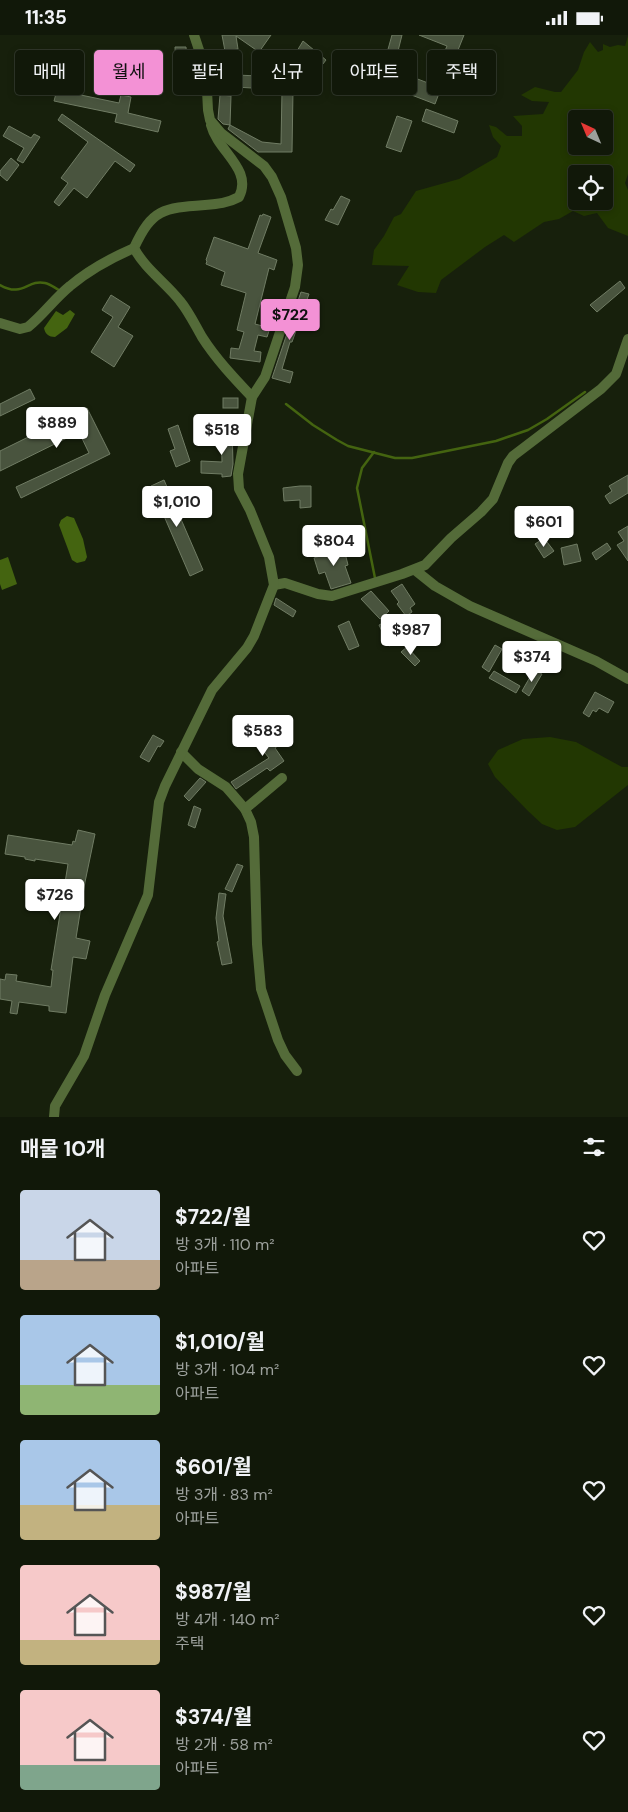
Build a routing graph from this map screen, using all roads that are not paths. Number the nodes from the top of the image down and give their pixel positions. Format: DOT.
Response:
graph roads {
  1 [pos="194,35"];
  2 [pos="210,120"];
  3 [pos="134,248"];
  4 [pos="0,323"];
  5 [pos="628,339"];
  6 [pos="628,367"];
  7 [pos="616,375"];
  8 [pos="252,397"];
  9 [pos="415,570"];
  10 [pos="274,585"];
  11 [pos="628,679"];
  12 [pos="181,752"];
  13 [pos="282,778"];
  14 [pos="245,809"];
  15 [pos="297,1071"];
  16 [pos="54,1117"];
  1 -- 2 [label="street"];
  2 -- 3 [label="street"];
  2 -- 8 [label="street"];
  3 -- 4 [label="street"];
  3 -- 8 [label="street"];
  5 -- 7 [label="street"];
  6 -- 7 [label="street"];
  7 -- 9 [label="street"];
  8 -- 10 [label="street"];
  9 -- 10 [label="street"];
  9 -- 11 [label="street"];
  10 -- 12 [label="street"];
  12 -- 14 [label="street"];
  12 -- 16 [label="street"];
  13 -- 14 [label="street"];
  14 -- 15 [label="street"];
}
